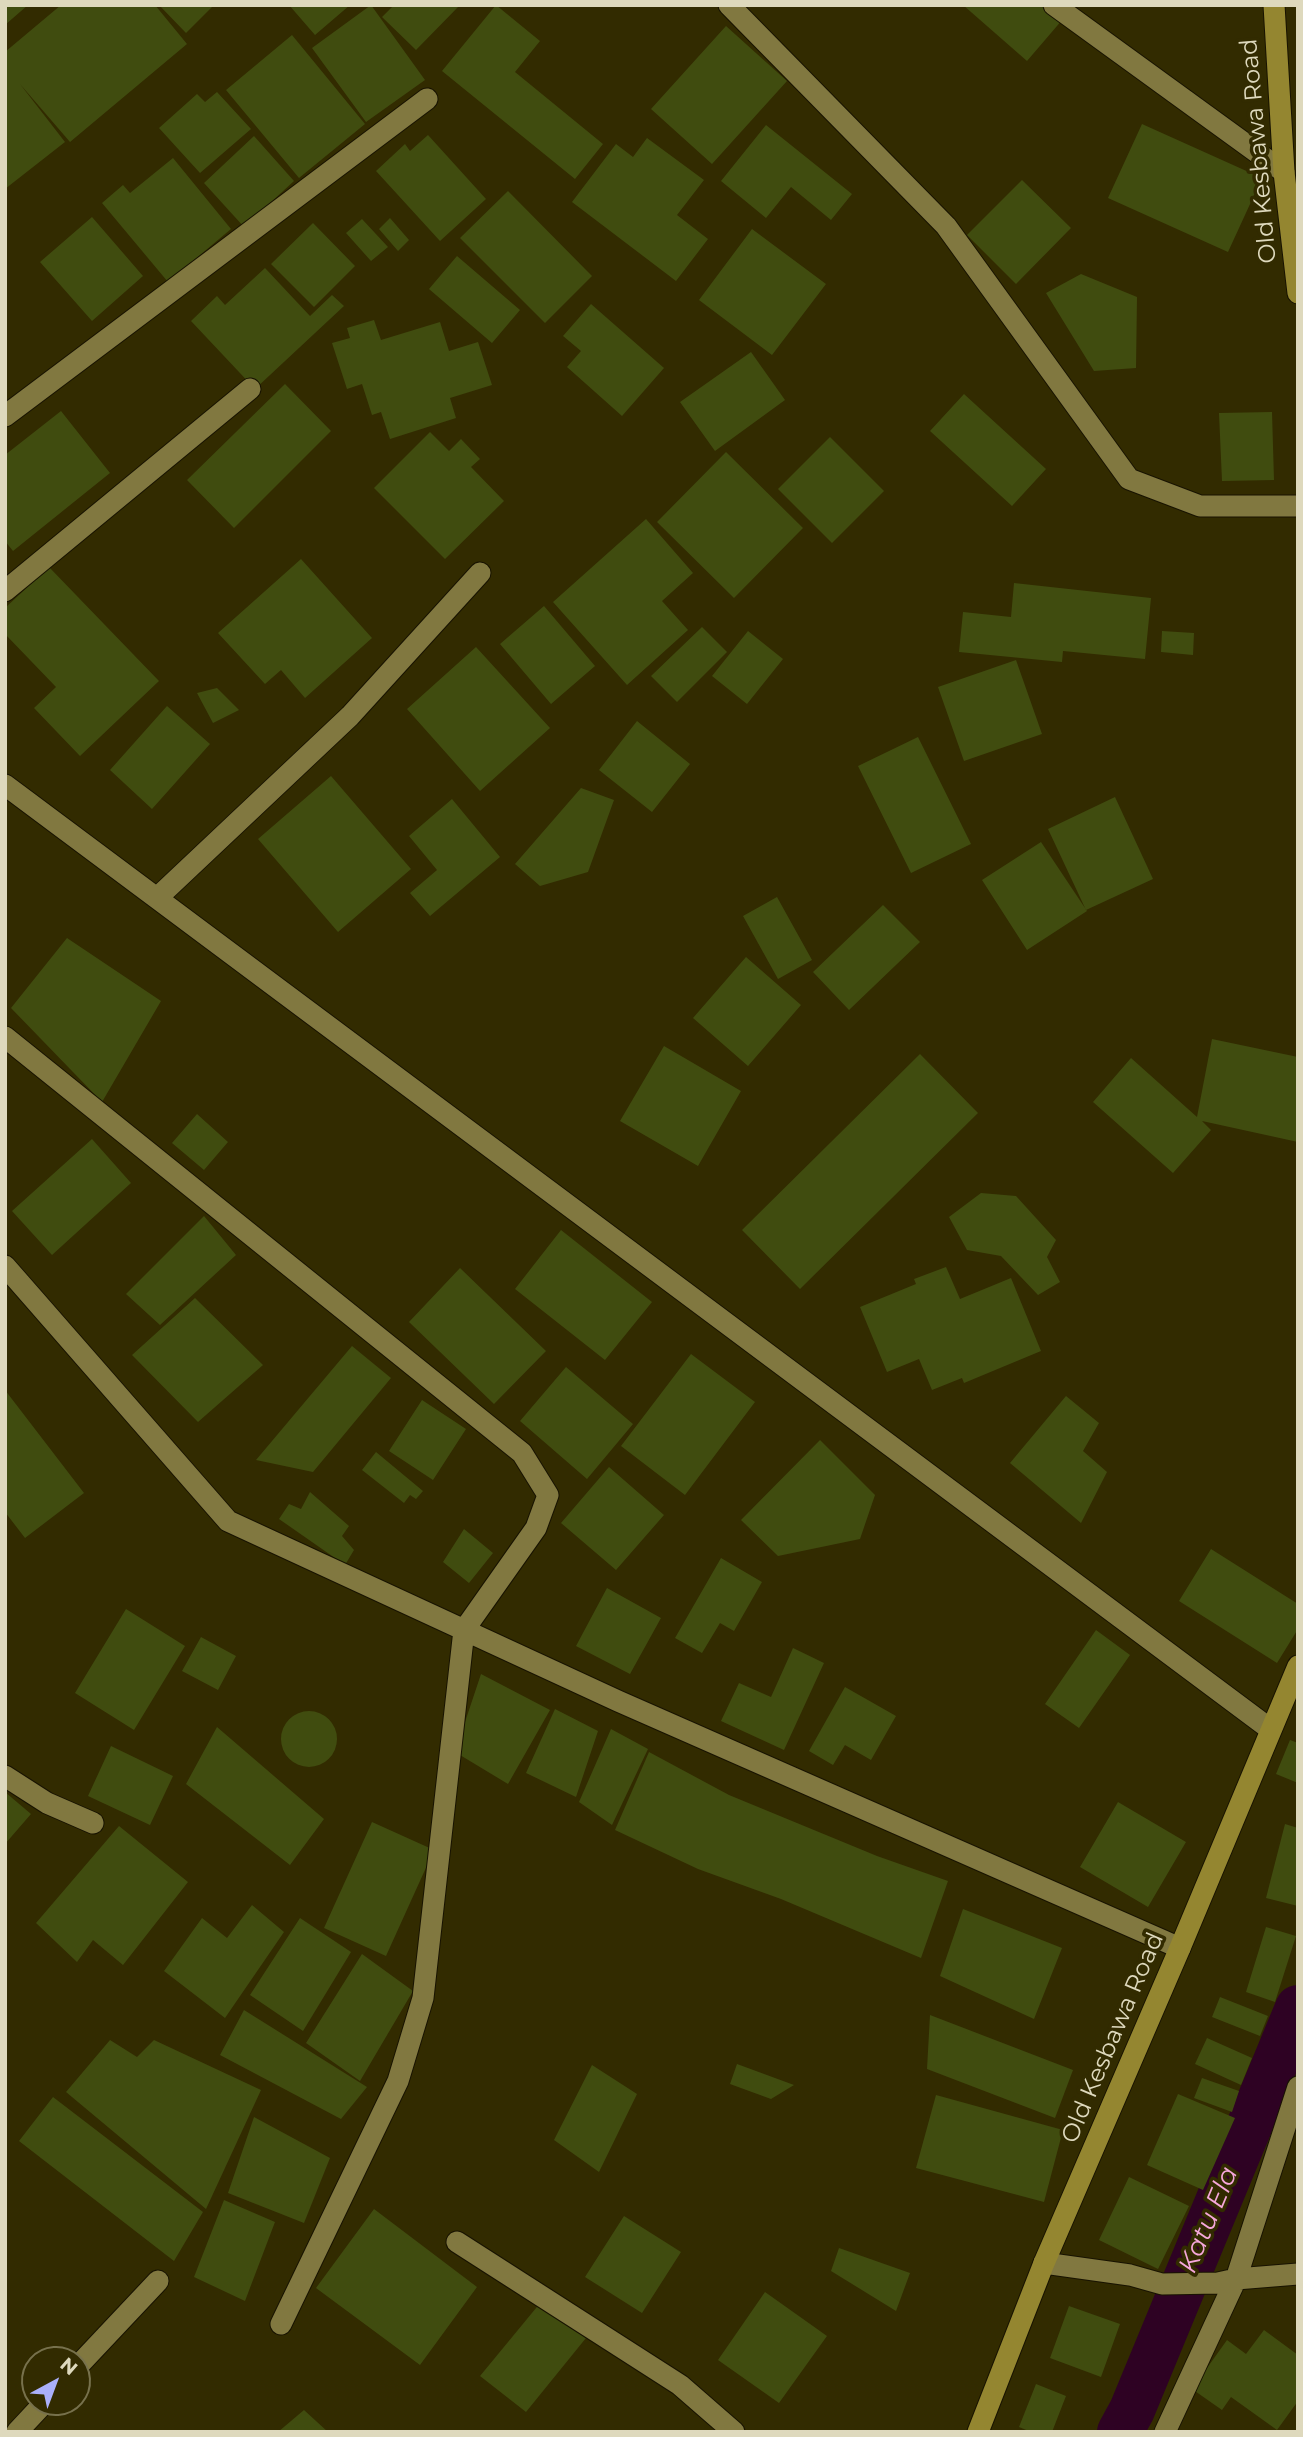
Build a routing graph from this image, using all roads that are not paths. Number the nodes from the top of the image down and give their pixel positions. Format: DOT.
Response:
graph roads {
  1 [pos="729,5"];
  2 [pos="1054,5"];
  3 [pos="1274,5"];
  4 [pos="427,99"];
  5 [pos="1284,173"];
  6 [pos="1298,293"];
  7 [pos="250,389"];
  8 [pos="5,416"];
  9 [pos="1298,506"];
  10 [pos="480,573"];
  11 [pos="5,591"];
  12 [pos="5,785"];
  13 [pos="157,898"];
  14 [pos="5,1037"];
  15 [pos="5,1266"];
  16 [pos="464,1630"];
  17 [pos="1298,1666"];
  18 [pos="1270,1729"];
  19 [pos="5,1776"];
  20 [pos="93,1823"];
  21 [pos="1180,1948"];
  22 [pos="1298,2087"];
  23 [pos="457,2242"];
  24 [pos="1044,2263"];
  25 [pos="1298,2274"];
  26 [pos="158,2281"];
  27 [pos="1227,2281"];
  28 [pos="281,2324"];
  29 [pos="91,2352"];
  30 [pos="32,2416"];
  31 [pos="17,2432"];
  32 [pos="734,2432"];
  33 [pos="978,2432"];
  34 [pos="1165,2432"];
  1 -- 9 [label="street"];
  2 -- 5 [label="street"];
  3 -- 5 [label="main road, Old Kesbawa Road"];
  4 -- 8 [label="street"];
  5 -- 6 [label="main road, Old Kesbawa Road"];
  7 -- 11 [label="street"];
  10 -- 13 [label="street"];
  12 -- 13 [label="street"];
  13 -- 18 [label="street"];
  14 -- 16 [label="street"];
  15 -- 16 [label="street"];
  16 -- 21 [label="street"];
  16 -- 28 [label="street"];
  17 -- 18 [label="main road, Old Kesbawa Road"];
  18 -- 21 [label="main road, Old Kesbawa Road"];
  19 -- 20 [label="street"];
  21 -- 24 [label="main road, Old Kesbawa Road"];
  22 -- 27 [label="street"];
  23 -- 32 [label="street"];
  24 -- 27 [label="street"];
  24 -- 33 [label="main road, Old Kesbawa Road"];
  25 -- 27 [label="street"];
  26 -- 29 [label="street"];
  27 -- 34 [label="street"];
  30 -- 31 [label="street"];
}
